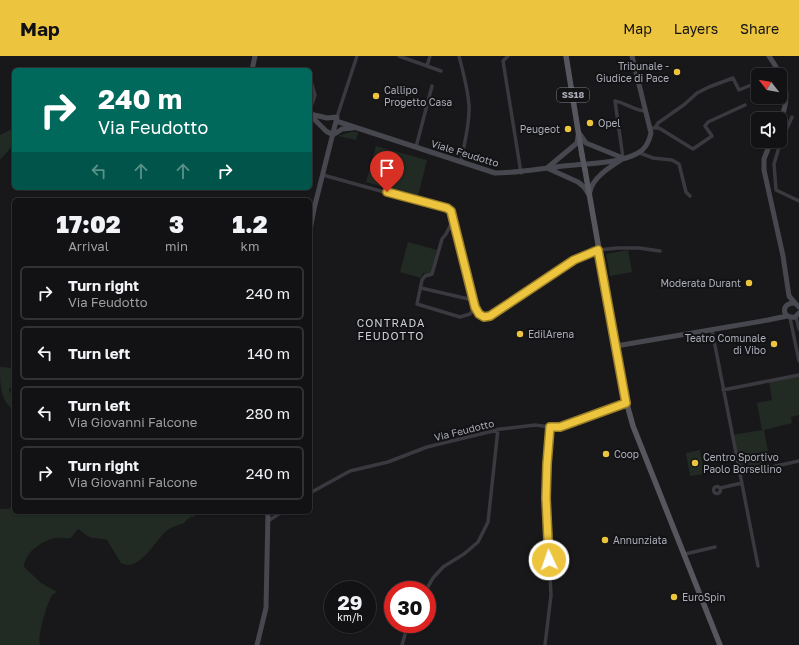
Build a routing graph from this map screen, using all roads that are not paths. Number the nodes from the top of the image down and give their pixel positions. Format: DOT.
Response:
graph roads {
  1 [pos="255,56"];
  2 [pos="357,56"];
  3 [pos="399,56"];
  4 [pos="430,56"];
  5 [pos="459,56"];
  6 [pos="508,56"];
  7 [pos="566,56"];
  8 [pos="632,56"];
  9 [pos="769,56"];
  10 [pos="426,66"];
  11 [pos="252,68"];
  12 [pos="441,72"];
  13 [pos="751,85"];
  14 [pos="312,86"];
  15 [pos="432,86"];
  16 [pos="312,102"];
  17 [pos="745,105"];
  18 [pos="646,111"];
  19 [pos="784,112"];
  20 [pos="312,114"];
  21 [pos="312,116"];
  22 [pos="792,117"];
  23 [pos="327,118"];
  24 [pos="336,121"];
  25 [pos="352,127"];
  26 [pos="652,128"];
  27 [pos="324,129"];
  28 [pos="579,133"];
  29 [pos="333,135"];
  30 [pos="331,142"];
  31 [pos="325,143"];
  32 [pos="416,147"];
  33 [pos="768,148"];
  34 [pos="640,152"];
  35 [pos="623,158"];
  36 [pos="461,162"];
  37 [pos="547,168"];
  38 [pos="521,173"];
  39 [pos="323,175"];
  40 [pos="768,189"];
  41 [pos="776,190"];
  42 [pos="589,196"];
  43 [pos="690,196"];
  44 [pos="799,202"];
  45 [pos="312,220"];
  46 [pos="453,220"];
  47 [pos="598,250"];
  48 [pos="660,251"];
  49 [pos="421,288"];
  50 [pos="789,296"];
  51 [pos="474,300"];
  52 [pos="798,306"];
  53 [pos="475,307"];
  54 [pos="785,307"];
  55 [pos="798,315"];
  56 [pos="788,317"];
  57 [pos="768,320"];
  58 [pos="799,329"];
  59 [pos="712,330"];
  60 [pos="616,346"];
  61 [pos="799,361"];
  62 [pos="799,375"];
  63 [pos="723,390"];
  64 [pos="626,403"];
  65 [pos="550,427"];
  66 [pos="498,429"];
  67 [pos="799,462"];
  68 [pos="738,466"];
  69 [pos="749,472"];
  70 [pos="740,474"];
  71 [pos="742,483"];
  72 [pos="734,485"];
  73 [pos="720,488"];
  74 [pos="743,490"];
  75 [pos="312,492"];
  76 [pos="268,514"];
  77 [pos="279,514"];
  78 [pos="268,521"];
  79 [pos="716,547"];
  80 [pos="684,554"];
  81 [pos="758,566"];
  82 [pos="430,581"];
  83 [pos="405,633"];
  84 [pos="257,645"];
  85 [pos="402,645"];
  86 [pos="545,645"];
  87 [pos="720,645"];
  1 -- 11 [label="street"];
  2 -- 24 [label="street"];
  3 -- 10 [label="street"];
  4 -- 10 [label="street"];
  5 -- 36 [label="street"];
  6 -- 38 [label="street"];
  7 -- 28 [label="main road, SS18"];
  8 -- 18 [label="street"];
  9 -- 19 [label="street"];
  10 -- 12 [label="street"];
  13 -- 26 [label="street"];
  14 -- 16 [label="street"];
  15 -- 32 [label="street"];
  17 -- 26 [label="street"];
  18 -- 26 [label="street"];
  18 -- 35 [label="street"];
  20 -- 23 [label="street"];
  21 -- 27 [label="street"];
  22 -- 41 [label="street"];
  23 -- 24 [label="street"];
  23 -- 27 [label="street"];
  24 -- 25 [label="street, Viale Feudotto"];
  24 -- 29 [label="street"];
  25 -- 29 [label="street"];
  25 -- 32 [label="street, Viale Feudotto"];
  26 -- 34 [label="street"];
  27 -- 29 [label="street"];
  28 -- 35 [label="street"];
  28 -- 37 [label="street"];
  28 -- 42 [label="main road, SS18, bridge"];
  29 -- 30 [label="street"];
  30 -- 31 [label="street"];
  30 -- 39 [label="street"];
  32 -- 36 [label="street, Viale Feudotto"];
  33 -- 40 [label="street"];
  34 -- 35 [label="street"];
  34 -- 43 [label="street"];
  35 -- 37 [label="street, Viale Feudotto"];
  35 -- 42 [label="street"];
  36 -- 38 [label="street, Viale Feudotto"];
  37 -- 38 [label="street, Viale Feudotto"];
  37 -- 42 [label="street"];
  39 -- 45 [label="street"];
  39 -- 46 [label="street"];
  40 -- 41 [label="street"];
  40 -- 50 [label="street"];
  41 -- 44 [label="street"];
  42 -- 47 [label="main road, SS18"];
  46 -- 49 [label="street"];
  46 -- 51 [label="street"];
  47 -- 48 [label="street"];
  47 -- 53 [label="street"];
  47 -- 60 [label="main road, SS18"];
  49 -- 51 [label="street"];
  49 -- 53 [label="street"];
  50 -- 52 [label="street"];
  50 -- 54 [label="street"];
  51 -- 53 [label="street"];
  52 -- 54 [label="street"];
  54 -- 56 [label="street"];
  54 -- 57 [label="street"];
  55 -- 56 [label="street"];
  55 -- 58 [label="street"];
  56 -- 57 [label="street"];
  56 -- 61 [label="street"];
  57 -- 59 [label="street"];
  59 -- 60 [label="street"];
  59 -- 63 [label="street"];
  60 -- 64 [label="main road, SS18"];
  62 -- 63 [label="street"];
  63 -- 68 [label="street"];
  64 -- 65 [label="street, Via Feudotto"];
  64 -- 80 [label="main road, SS18"];
  65 -- 66 [label="street, Via Feudotto"];
  65 -- 86 [label="street"];
  66 -- 75 [label="street, Via Feudotto"];
  66 -- 82 [label="street"];
  67 -- 69 [label="street"];
  68 -- 69 [label="street"];
  68 -- 70 [label="street"];
  69 -- 70 [label="street"];
  70 -- 71 [label="street"];
  71 -- 72 [label="street"];
  71 -- 74 [label="street"];
  72 -- 73 [label="street"];
  72 -- 74 [label="street"];
  74 -- 81 [label="street"];
  76 -- 78 [label="street"];
  77 -- 78 [label="street"];
  78 -- 84 [label="street"];
  79 -- 80 [label="street"];
  80 -- 87 [label="main road, SS18"];
  83 -- 85 [label="street"];
}
